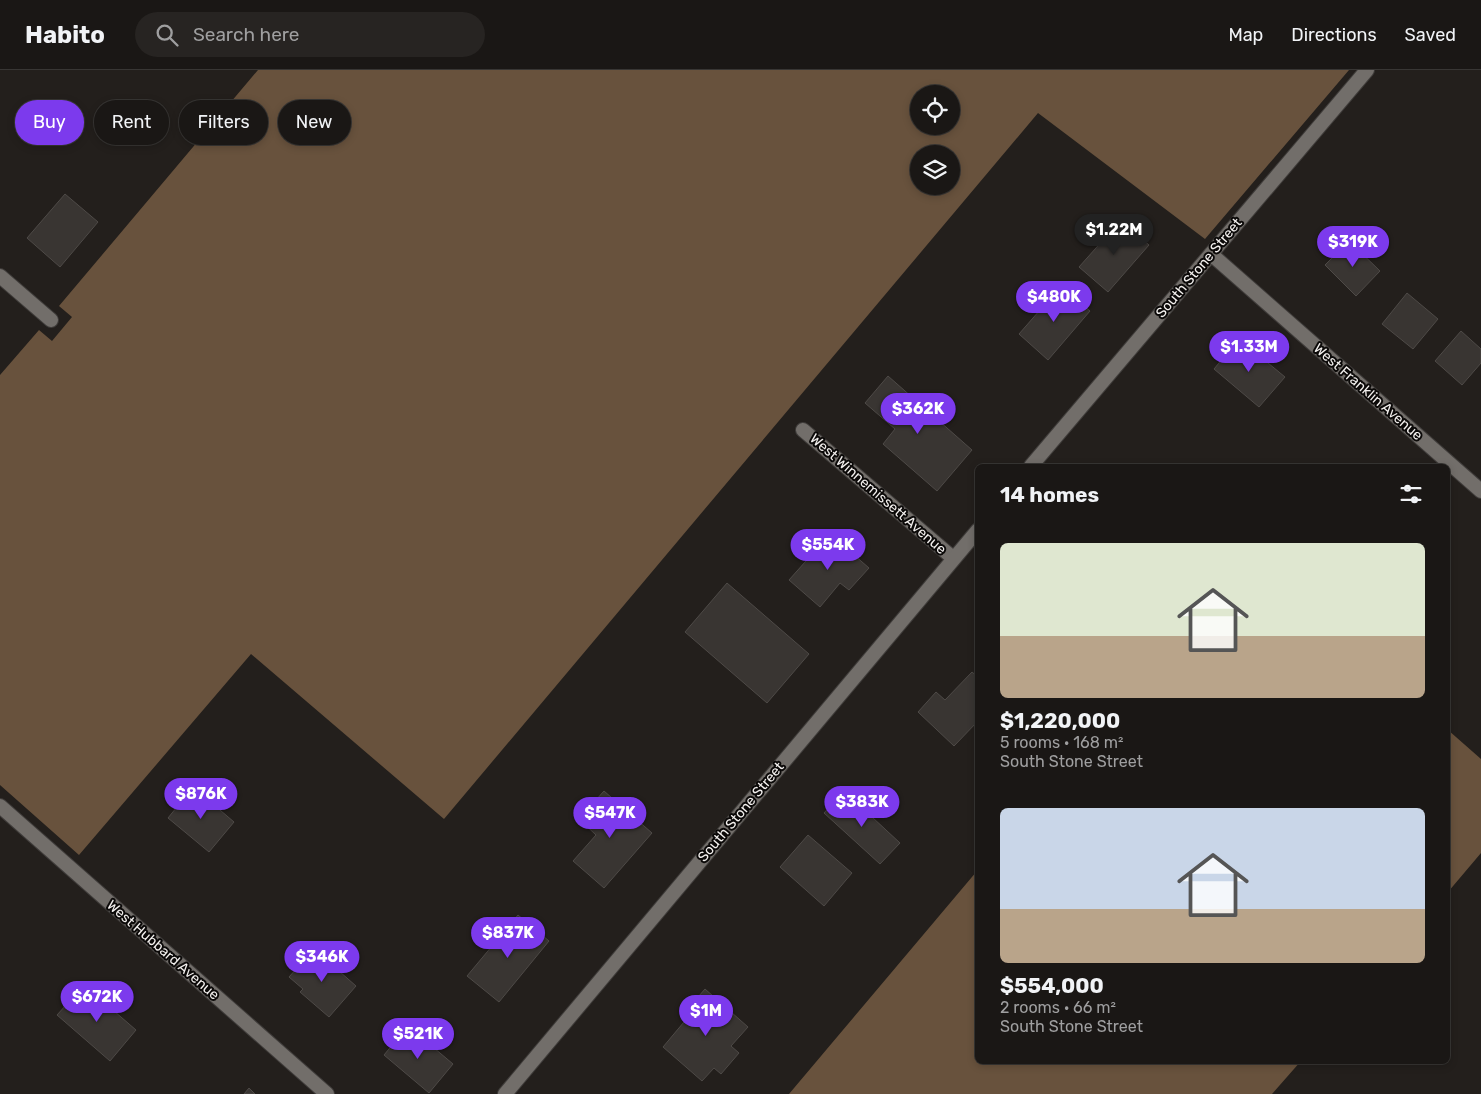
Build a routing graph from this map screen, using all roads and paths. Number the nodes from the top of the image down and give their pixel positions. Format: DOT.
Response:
graph roads {
  1 [pos="1367,70"];
  2 [pos="1211,254"];
  3 [pos="0,276"];
  4 [pos="51,320"];
  5 [pos="803,430"];
  6 [pos="1033,464"];
  7 [pos="1481,491"];
  8 [pos="975,533"];
  9 [pos="953,558"];
  10 [pos="0,806"];
  11 [pos="327,1094"];
  12 [pos="505,1094"];
  1 -- 2 [label="street, South Stone Street"];
  2 -- 6 [label="street, South Stone Street"];
  2 -- 7 [label="street, West Franklin Avenue"];
  3 -- 4 [label="street"];
  5 -- 9 [label="street, West Winnemissett Avenue"];
  8 -- 9 [label="street, South Stone Street"];
  9 -- 12 [label="street, South Stone Street"];
  10 -- 11 [label="street, West Hubbard Avenue"];
}
